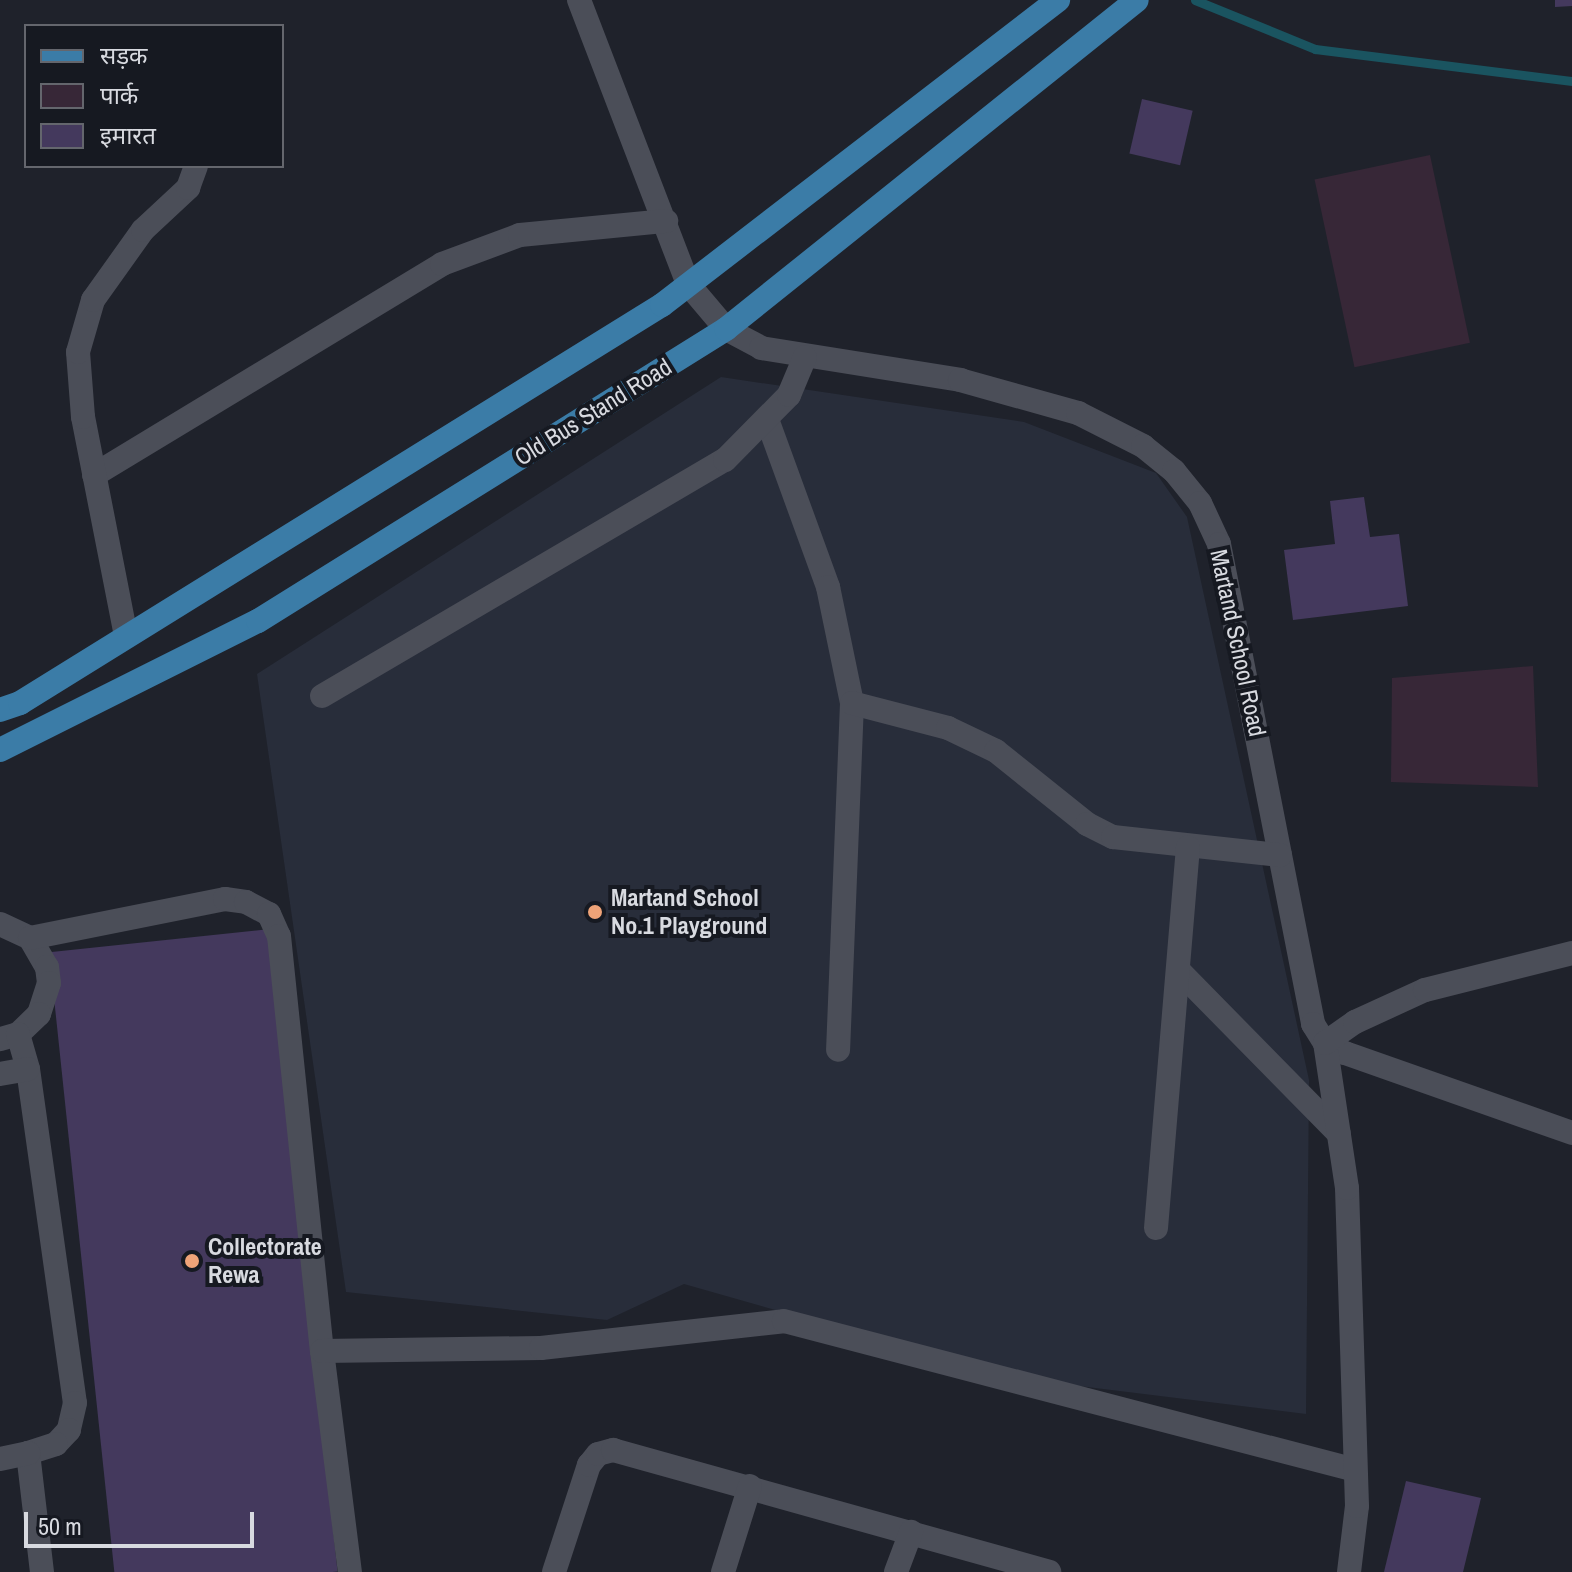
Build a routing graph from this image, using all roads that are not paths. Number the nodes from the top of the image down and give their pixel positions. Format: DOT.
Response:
graph roads {
  1 [pos="579,0"];
  2 [pos="1137,0"];
  3 [pos="1052,4"];
  4 [pos="195,168"];
  5 [pos="666,221"];
  6 [pos="688,284"];
  7 [pos="726,329"];
  8 [pos="805,357"];
  9 [pos="768,422"];
  10 [pos="94,475"];
  11 [pos="126,636"];
  12 [pos="322,696"];
  13 [pos="852,703"];
  14 [pos="0,710"];
  15 [pos="0,750"];
  16 [pos="1188,847"];
  17 [pos="1280,855"];
  18 [pos="0,924"];
  19 [pos="30,938"];
  20 [pos="1572,953"];
  21 [pos="1179,971"];
  22 [pos="9,1036"];
  23 [pos="1325,1043"];
  24 [pos="838,1050"];
  25 [pos="28,1069"];
  26 [pos="0,1074"];
  27 [pos="1572,1133"];
  28 [pos="1339,1134"];
  29 [pos="1156,1228"];
  30 [pos="322,1351"];
  31 [pos="28,1453"];
  32 [pos="0,1459"];
  33 [pos="1355,1470"];
  34 [pos="750,1486"];
  35 [pos="911,1532"];
  36 [pos="42,1572"];
  37 [pos="350,1572"];
  38 [pos="554,1572"];
  39 [pos="723,1572"];
  40 [pos="896,1572"];
  41 [pos="1049,1572"];
  42 [pos="1349,1572"];
  1 -- 5 [label="street"];
  2 -- 7 [label="main road, Old Bus Stand Road"];
  3 -- 6 [label="main road"];
  4 -- 10 [label="street"];
  5 -- 6 [label="street"];
  5 -- 10 [label="street"];
  6 -- 7 [label="street, Martand School Road"];
  6 -- 11 [label="main road"];
  7 -- 8 [label="street, Martand School Road"];
  7 -- 15 [label="main road, Old Bus Stand Road"];
  8 -- 9 [label="street"];
  8 -- 17 [label="street, Martand School Road"];
  9 -- 12 [label="street"];
  9 -- 13 [label="street"];
  10 -- 11 [label="street"];
  11 -- 14 [label="main road"];
  13 -- 16 [label="street"];
  13 -- 24 [label="street"];
  16 -- 17 [label="street"];
  16 -- 21 [label="street"];
  17 -- 23 [label="street, Martand School Road"];
  18 -- 19 [label="street"];
  19 -- 22 [label="street"];
  19 -- 30 [label="street"];
  20 -- 23 [label="street"];
  21 -- 28 [label="street"];
  21 -- 29 [label="street"];
  22 -- 25 [label="street"];
  23 -- 27 [label="street"];
  23 -- 28 [label="street, Martand School Road"];
  25 -- 26 [label="street"];
  25 -- 31 [label="street"];
  28 -- 33 [label="street, Martand School Road"];
  30 -- 33 [label="street"];
  30 -- 37 [label="street"];
  31 -- 32 [label="street"];
  31 -- 36 [label="street"];
  33 -- 42 [label="street, Martand School Road"];
  34 -- 35 [label="street"];
  34 -- 38 [label="street"];
  34 -- 39 [label="street"];
  35 -- 40 [label="street"];
  35 -- 41 [label="street"];
}
